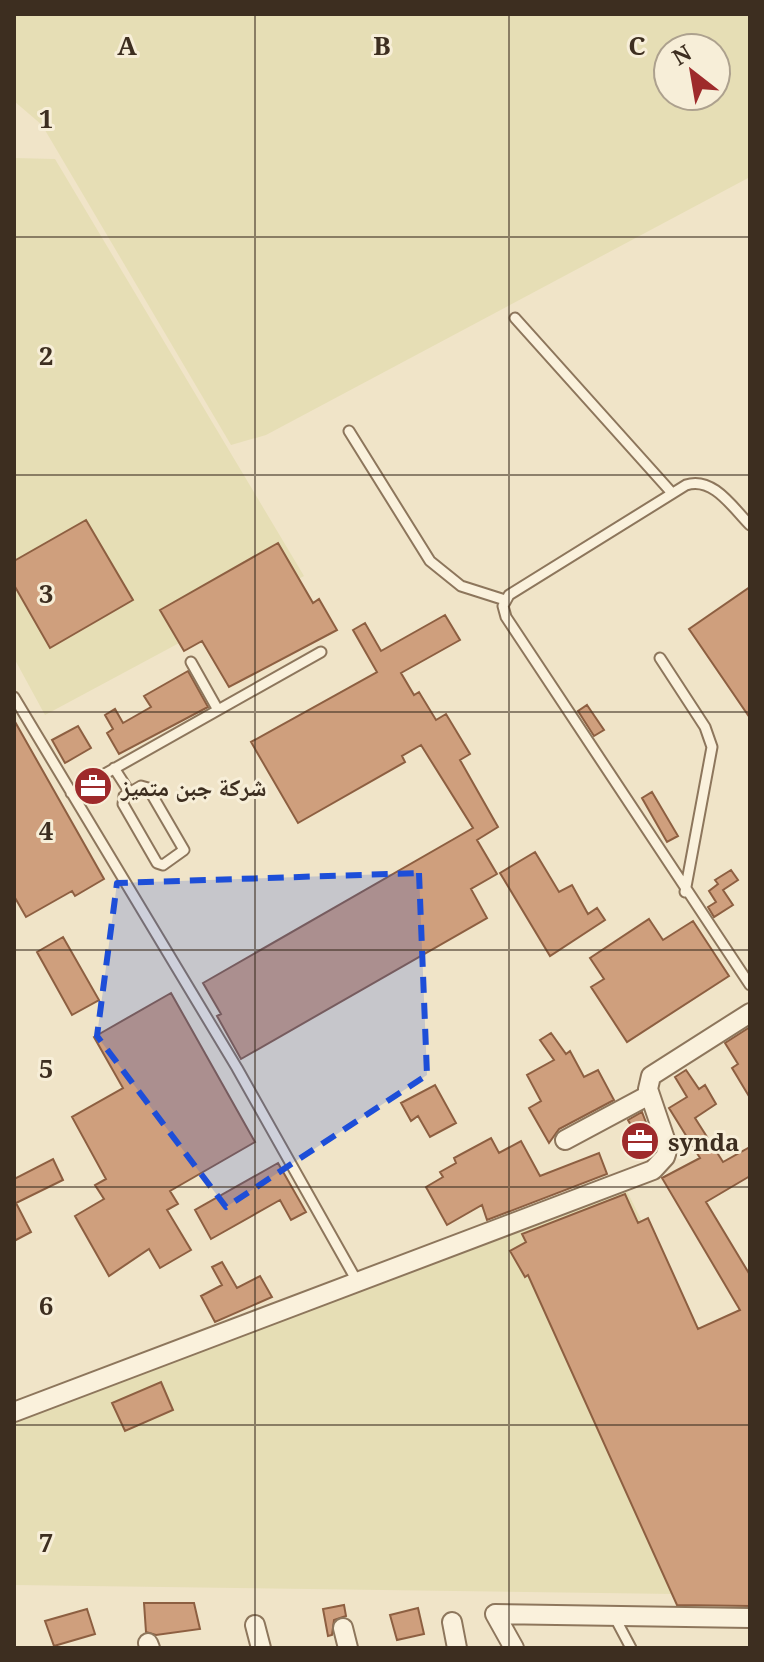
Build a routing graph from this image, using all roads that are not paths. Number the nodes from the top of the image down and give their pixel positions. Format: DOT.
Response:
graph roads {
  1 [pos="515,318"];
  2 [pos="349,431"];
  3 [pos="672,493"];
  4 [pos="750,525"];
  5 [pos="505,600"];
  6 [pos="321,652"];
  7 [pos="660,658"];
  8 [pos="191,662"];
  9 [pos="14,697"];
  10 [pos="218,710"];
  11 [pos="114,768"];
  12 [pos="71,793"];
  13 [pos="130,793"];
  14 [pos="685,892"];
  15 [pos="750,985"];
  16 [pos="750,1013"];
  17 [pos="649,1095"];
  18 [pos="565,1140"];
  19 [pos="358,1283"];
  20 [pos="14,1412"];
  21 [pos="614,1616"];
  22 [pos="750,1618"];
  23 [pos="452,1622"];
  24 [pos="255,1625"];
  25 [pos="343,1628"];
  26 [pos="261,1648"];
  27 [pos="348,1648"];
  28 [pos="457,1648"];
  29 [pos="514,1648"];
  30 [pos="631,1648"];
  1 -- 3 [label="lane"];
  2 -- 5 [label="lane"];
  3 -- 4 [label="lane"];
  3 -- 5 [label="lane"];
  5 -- 14 [label="lane"];
  6 -- 10 [label="lane"];
  7 -- 14 [label="lane"];
  8 -- 10 [label="lane"];
  9 -- 12 [label="lane"];
  10 -- 11 [label="lane"];
  11 -- 12 [label="lane"];
  11 -- 13 [label="lane"];
  12 -- 19 [label="lane"];
  13 -- 13 [label="lane"];
  14 -- 15 [label="lane"];
  16 -- 17 [label="street"];
  17 -- 18 [label="street"];
  17 -- 19 [label="street"];
  19 -- 20 [label="street"];
  21 -- 22 [label="street"];
  21 -- 29 [label="street"];
  21 -- 30 [label="lane"];
  23 -- 28 [label="street"];
  24 -- 26 [label="street"];
  25 -- 27 [label="street"];
}
